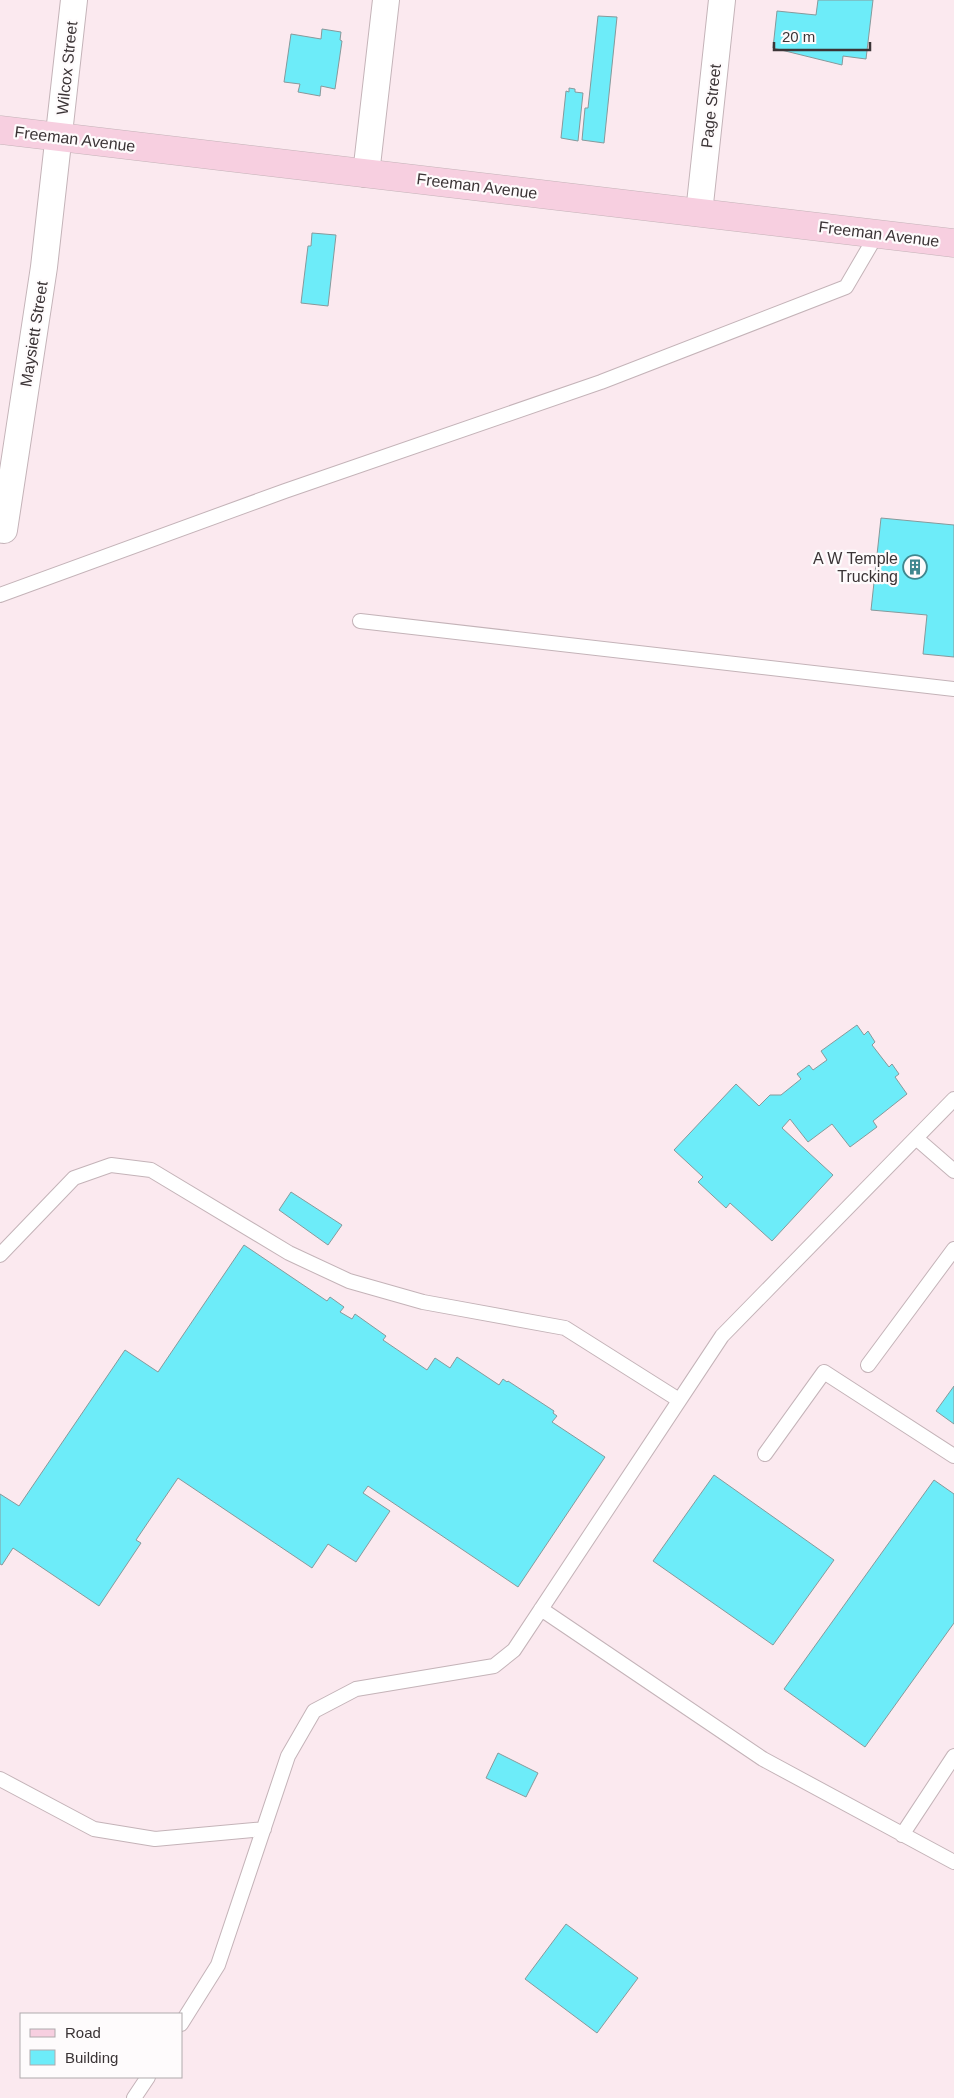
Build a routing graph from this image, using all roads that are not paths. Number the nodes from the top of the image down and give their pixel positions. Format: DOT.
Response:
graph roads {
  1 [pos="74,0"];
  2 [pos="386,0"];
  3 [pos="722,0"];
  4 [pos="0,130"];
  5 [pos="59,137"];
  6 [pos="366,174"];
  7 [pos="699,213"];
  8 [pos="877,234"];
  9 [pos="954,243"];
  10 [pos="4,530"];
  11 [pos="0,595"];
  12 [pos="360,621"];
  13 [pos="954,689"];
  14 [pos="954,1099"];
  15 [pos="916,1138"];
  16 [pos="954,1171"];
  17 [pos="954,1248"];
  18 [pos="0,1256"];
  19 [pos="868,1365"];
  20 [pos="679,1400"];
  21 [pos="765,1454"];
  22 [pos="954,1456"];
  23 [pos="541,1609"];
  24 [pos="954,1756"];
  25 [pos="0,1780"];
  26 [pos="264,1829"];
  27 [pos="902,1834"];
  28 [pos="954,1862"];
  29 [pos="182,2022"];
  30 [pos="147,2078"];
  31 [pos="134,2098"];
  1 -- 5 [label="street, Wilcox Street"];
  2 -- 6 [label="street"];
  3 -- 7 [label="street, Page Street"];
  4 -- 5 [label="street, Freeman Avenue"];
  5 -- 6 [label="street, Freeman Avenue"];
  5 -- 10 [label="street, Maysiett Street"];
  6 -- 7 [label="street, Freeman Avenue"];
  7 -- 8 [label="street, Freeman Avenue"];
  8 -- 9 [label="street, Freeman Avenue"];
  8 -- 11 [label="lane"];
  12 -- 13 [label="lane"];
  14 -- 15 [label="lane"];
  15 -- 16 [label="lane"];
  15 -- 20 [label="lane"];
  17 -- 19 [label="lane"];
  18 -- 20 [label="lane"];
  20 -- 23 [label="lane"];
  21 -- 22 [label="lane"];
  23 -- 26 [label="lane"];
  23 -- 27 [label="lane"];
  24 -- 27 [label="lane"];
  25 -- 26 [label="lane"];
  26 -- 29 [label="lane"];
  27 -- 28 [label="lane"];
  30 -- 31 [label="lane"];
}
